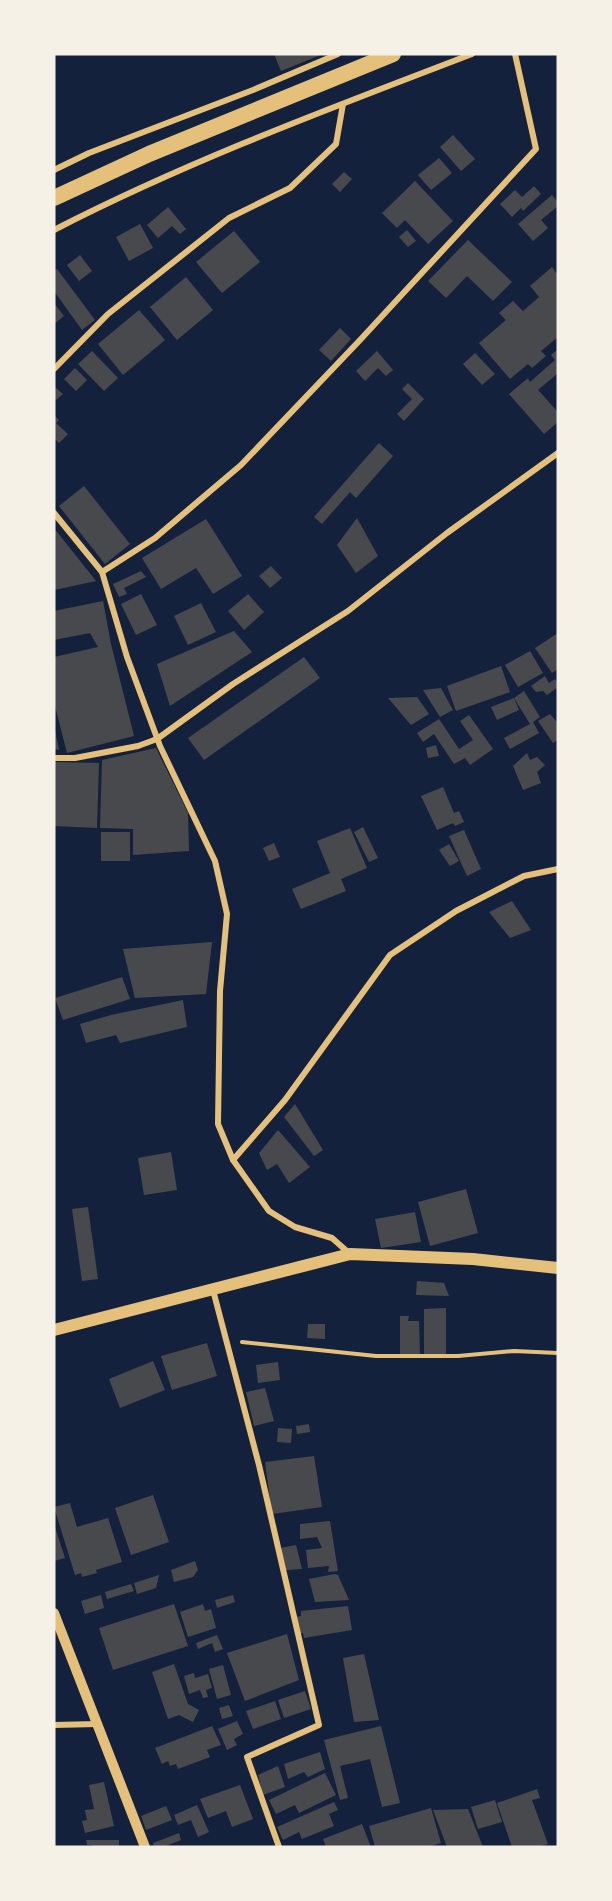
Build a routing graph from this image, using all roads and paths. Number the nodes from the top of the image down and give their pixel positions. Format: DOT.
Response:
graph roads {
  1 [pos="339,54"];
  2 [pos="393,54"];
  3 [pos="472,54"];
  4 [pos="515,54"];
  5 [pos="343,104"];
  6 [pos="54,170"];
  7 [pos="54,198"];
  8 [pos="54,230"];
  9 [pos="54,369"];
  10 [pos="558,453"];
  11 [pos="54,513"];
  12 [pos="102,573"];
  13 [pos="157,739"];
  14 [pos="54,758"];
  15 [pos="558,869"];
  16 [pos="233,1160"];
  17 [pos="350,1254"];
  18 [pos="558,1268"];
  19 [pos="213,1289"];
  20 [pos="54,1330"];
  21 [pos="226,1340"];
  22 [pos="558,1353"];
  23 [pos="54,1613"];
  24 [pos="97,1724"];
  25 [pos="54,1725"];
  26 [pos="145,1847"];
  27 [pos="279,1847"];
  1 -- 6 [label="street"];
  2 -- 7 [label="highway"];
  3 -- 5 [label="street"];
  4 -- 12 [label="street"];
  5 -- 8 [label="street"];
  5 -- 9 [label="street"];
  10 -- 13 [label="street"];
  11 -- 12 [label="street"];
  12 -- 13 [label="street"];
  13 -- 14 [label="street"];
  13 -- 16 [label="street"];
  15 -- 16 [label="street"];
  16 -- 17 [label="street"];
  17 -- 18 [label="main road"];
  17 -- 19 [label="main road"];
  19 -- 20 [label="main road"];
  19 -- 21 [label="street"];
  21 -- 22 [label="path"];
  21 -- 27 [label="street"];
  23 -- 24 [label="street"];
  24 -- 25 [label="street"];
  24 -- 26 [label="street"];
}
